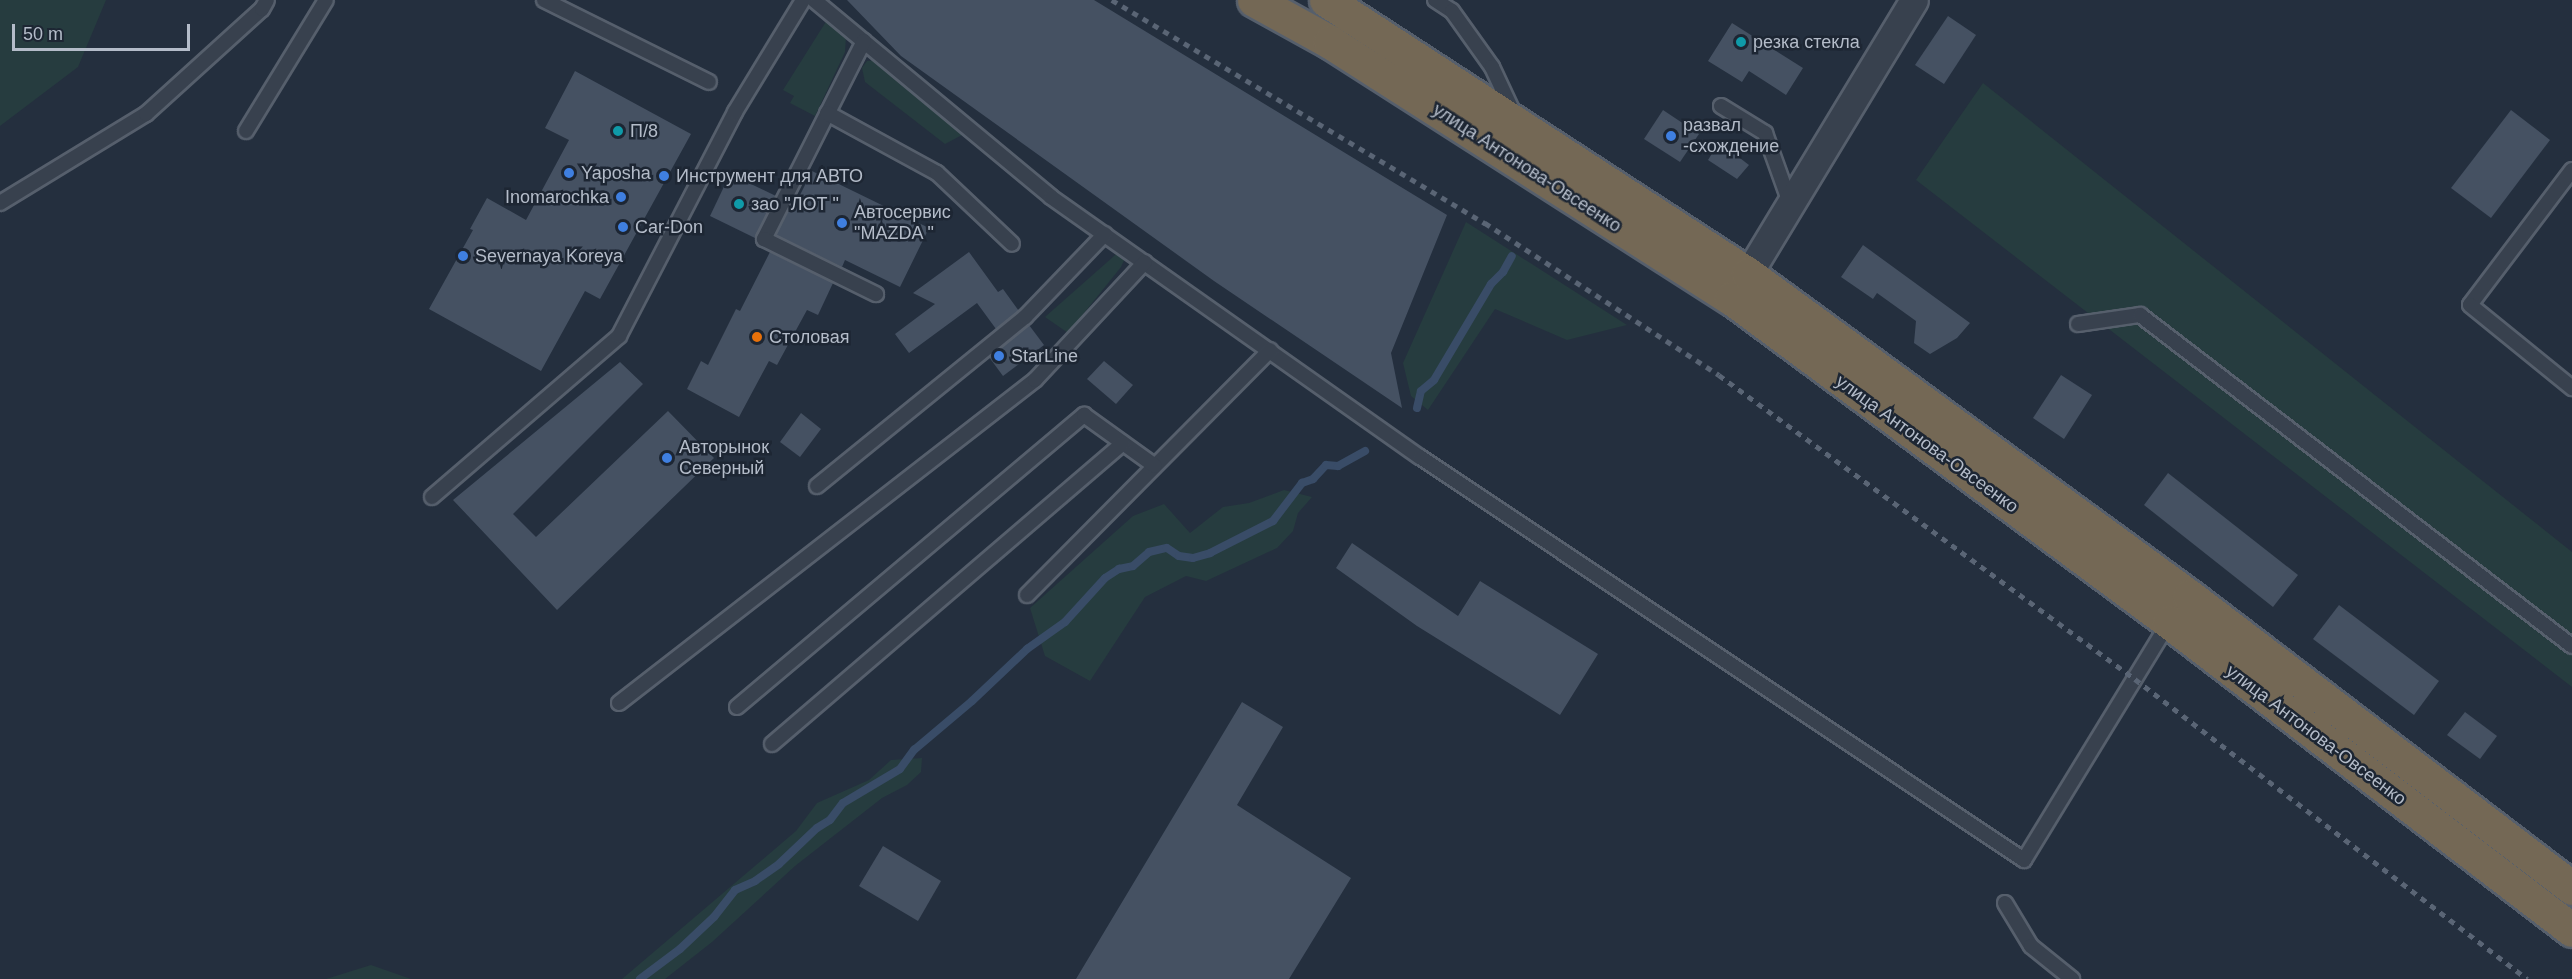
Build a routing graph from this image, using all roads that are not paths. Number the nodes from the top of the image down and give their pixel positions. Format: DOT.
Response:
graph roads {
  1 [pos="267,0"];
  2 [pos="326,0"];
  3 [pos="544,0"];
  4 [pos="803,0"];
  5 [pos="814,0"];
  6 [pos="1254,0"];
  7 [pos="1326,0"];
  8 [pos="1436,0"];
  9 [pos="1914,0"];
  10 [pos="864,41"];
  11 [pos="709,82"];
  12 [pos="1721,106"];
  13 [pos="827,113"];
  14 [pos="1519,124"];
  15 [pos="246,131"];
  16 [pos="2572,170"];
  17 [pos="0,203"];
  18 [pos="1790,203"];
  19 [pos="1105,234"];
  20 [pos="1012,244"];
  21 [pos="1145,262"];
  22 [pos="1748,274"];
  23 [pos="876,294"];
  24 [pos="2078,324"];
  25 [pos="1270,350"];
  26 [pos="2572,388"];
  27 [pos="1123,443"];
  28 [pos="1155,466"];
  29 [pos="817,486"];
  30 [pos="432,496"];
  31 [pos="1027,595"];
  32 [pos="2179,609"];
  33 [pos="2572,646"];
  34 [pos="619,703"];
  35 [pos="737,707"];
  36 [pos="772,744"];
  37 [pos="2572,888"];
  38 [pos="2005,903"];
  39 [pos="2572,930"];
  40 [pos="2072,979"];
  1 -- 17 [label="lane"];
  2 -- 15 [label="lane"];
  3 -- 11 [label="lane"];
  4 -- 30 [label="lane"];
  5 -- 10 [label="lane"];
  6 -- 32 [label="highway, улица Антонова-Овсеенко"];
  7 -- 14 [label="highway, улица Антонова-Овсеенко"];
  8 -- 14 [label="lane"];
  9 -- 18 [label="street"];
  10 -- 13 [label="lane"];
  10 -- 19 [label="lane"];
  12 -- 18 [label="lane"];
  13 -- 20 [label="lane"];
  13 -- 23 [label="lane"];
  14 -- 22 [label="highway, улица Антонова-Овсеенко"];
  16 -- 26 [label="lane"];
  18 -- 22 [label="street"];
  19 -- 21 [label="lane"];
  19 -- 29 [label="lane"];
  21 -- 25 [label="lane"];
  21 -- 34 [label="lane"];
  22 -- 32 [label="highway, улица Антонова-Овсеенко"];
  24 -- 33 [label="lane"];
  25 -- 28 [label="lane"];
  25 -- 32 [label="lane"];
  27 -- 28 [label="lane"];
  27 -- 35 [label="lane"];
  27 -- 36 [label="lane"];
  28 -- 31 [label="lane"];
  32 -- 37 [label="highway, улица Антонова-Овсеенко"];
  32 -- 39 [label="highway, улица Антонова-Овсеенко"];
  38 -- 40 [label="lane"];
}
